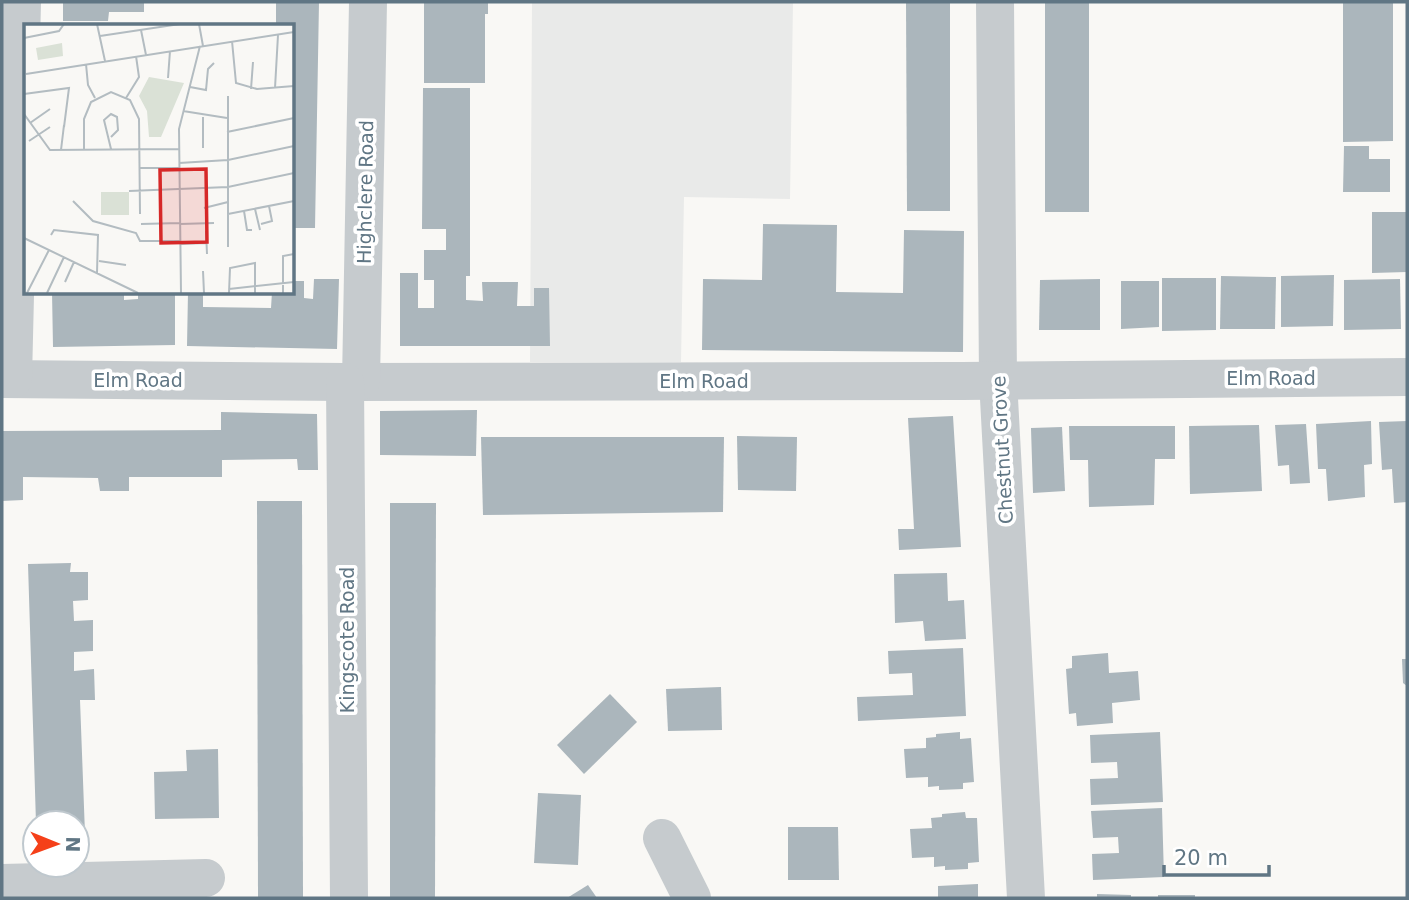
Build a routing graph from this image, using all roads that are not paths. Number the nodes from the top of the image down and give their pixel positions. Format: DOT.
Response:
graph roads {
  1 [pos="22,2"];
  2 [pos="368,2"];
  3 [pos="995,2"];
  4 [pos="1407,377"];
  5 [pos="8,379"];
  6 [pos="998,380"];
  7 [pos="353,382"];
  8 [pos="662,838"];
  9 [pos="206,878"];
  10 [pos="2,883"];
  11 [pos="349,898"];
  12 [pos="692,898"];
  13 [pos="1026,898"];
  1 -- 5 [label="street"];
  2 -- 7 [label="street, Highclere Road"];
  3 -- 6 [label="street, Chestnut Grove"];
  4 -- 6 [label="street, Elm Road"];
  5 -- 7 [label="street, Elm Road"];
  6 -- 7 [label="street, Elm Road"];
  6 -- 13 [label="street, Chestnut Grove"];
  7 -- 11 [label="street, Kingscote Road"];
  8 -- 12 [label="street"];
  9 -- 10 [label="street"];
}
